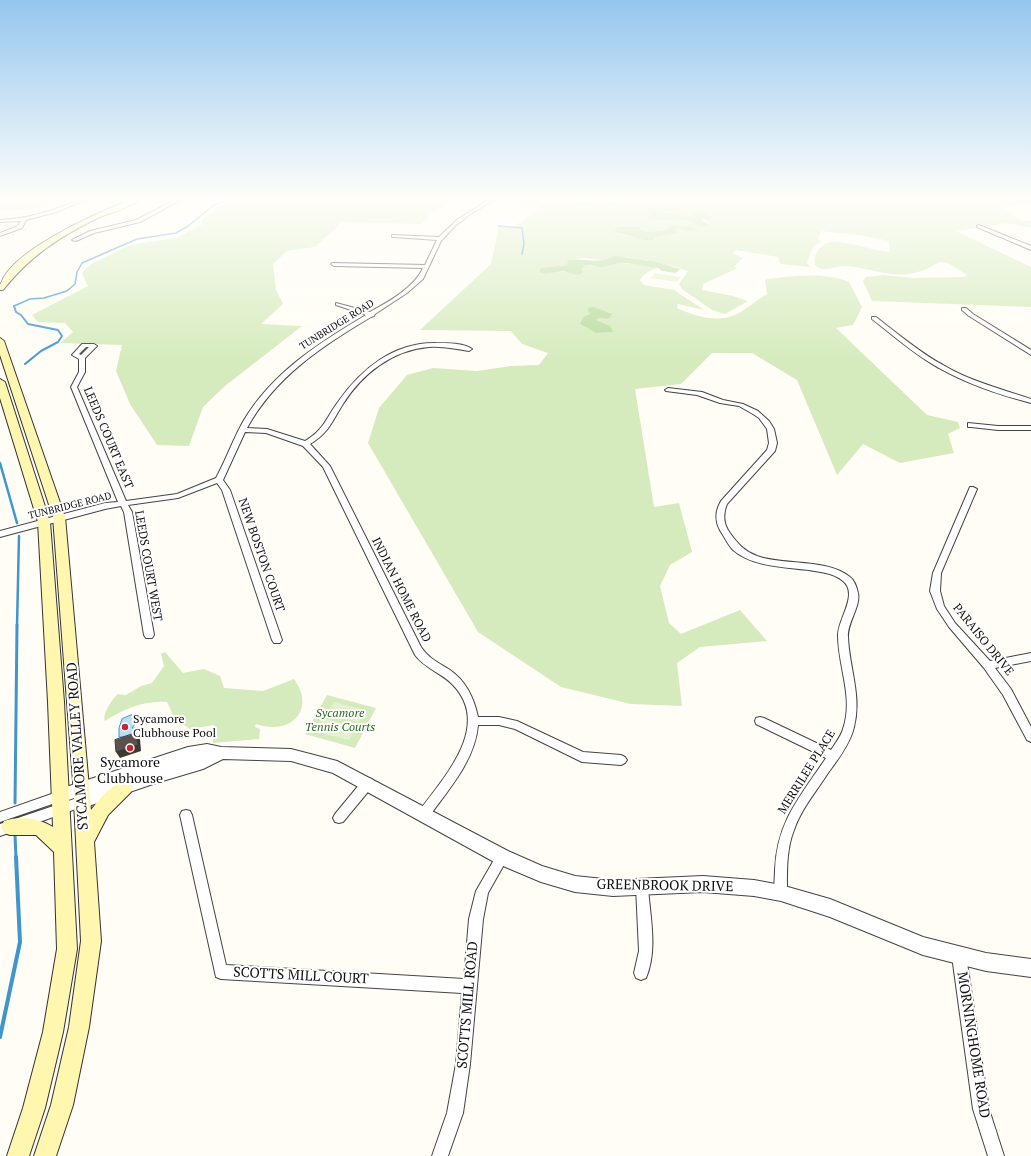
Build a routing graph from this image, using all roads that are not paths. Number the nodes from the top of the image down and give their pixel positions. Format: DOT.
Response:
graph roads {
  1 [pos="22,253"];
  2 [pos="32,253"];
  3 [pos="432,253"];
  4 [pos="334,264"];
  5 [pos="426,268"];
  6 [pos="0,276"];
  7 [pos="0,286"];
  8 [pos="338,304"];
  9 [pos="964,309"];
  10 [pos="372,315"];
  11 [pos="874,318"];
  12 [pos="0,341"];
  13 [pos="469,349"];
  14 [pos="1031,352"];
  15 [pos="82,358"];
  16 [pos="3,362"];
  17 [pos="0,382"];
  18 [pos="668,390"];
  19 [pos="1031,401"];
  20 [pos="971,425"];
  21 [pos="1031,428"];
  22 [pos="242,430"];
  23 [pos="306,444"];
  24 [pos="220,480"];
  25 [pos="973,489"];
  26 [pos="123,503"];
  27 [pos="59,517"];
  28 [pos="44,522"];
  29 [pos="0,534"];
  30 [pos="149,635"];
  31 [pos="277,640"];
  32 [pos="1031,658"];
  33 [pos="988,665"];
  34 [pos="475,721"];
  35 [pos="760,721"];
  36 [pos="1031,737"];
  37 [pos="221,753"];
  38 [pos="834,757"];
  39 [pos="621,760"];
  40 [pos="368,783"];
  41 [pos="125,786"];
  42 [pos="82,795"];
  43 [pos="60,802"];
  44 [pos="424,814"];
  45 [pos="186,816"];
  46 [pos="339,818"];
  47 [pos="3,825"];
  48 [pos="85,842"];
  49 [pos="62,848"];
  50 [pos="502,857"];
  51 [pos="642,887"];
  52 [pos="781,893"];
  53 [pos="959,956"];
  54 [pos="1031,968"];
  55 [pos="641,973"];
  56 [pos="470,986"];
  57 [pos="18,1156"];
  58 [pos="46,1156"];
  59 [pos="440,1156"];
  60 [pos="996,1156"];
  1 -- 6 [label="main road"];
  2 -- 7 [label="main road"];
  3 -- 5 [label="street, TUNBRIDGE ROAD"];
  4 -- 5 [label="street"];
  5 -- 10 [label="street, TUNBRIDGE ROAD"];
  8 -- 10 [label="street"];
  9 -- 14 [label="street"];
  10 -- 22 [label="street, TUNBRIDGE ROAD"];
  11 -- 19 [label="street"];
  12 -- 16 [label="main road, SYCAMORE VALLEY ROAD"];
  13 -- 23 [label="street"];
  15 -- 26 [label="street, LEEDS COURT EAST"];
  16 -- 27 [label="main road, SYCAMORE VALLEY ROAD"];
  17 -- 28 [label="main road, SYCAMORE VALLEY ROAD"];
  18 -- 38 [label="street, MERRILEE PLACE"];
  20 -- 21 [label="street"];
  22 -- 23 [label="street, INDIAN HOME ROAD"];
  22 -- 24 [label="street, TUNBRIDGE ROAD"];
  23 -- 34 [label="street, INDIAN HOME ROAD"];
  24 -- 26 [label="street, TUNBRIDGE ROAD"];
  24 -- 31 [label="street, NEW BOSTON COURT"];
  25 -- 33 [label="street, PARAISO DRIVE"];
  26 -- 27 [label="street, TUNBRIDGE ROAD"];
  26 -- 30 [label="street, LEEDS COURT WEST"];
  27 -- 28 [label="street, TUNBRIDGE ROAD"];
  27 -- 42 [label="main road, SYCAMORE VALLEY ROAD"];
  28 -- 29 [label="street, TUNBRIDGE ROAD"];
  28 -- 43 [label="main road, SYCAMORE VALLEY ROAD"];
  32 -- 33 [label="street"];
  33 -- 36 [label="street, PARAISO DRIVE"];
  34 -- 39 [label="street"];
  34 -- 44 [label="street, INDIAN HOME ROAD"];
  35 -- 38 [label="street"];
  37 -- 40 [label="street, GREENBROOK DRIVE"];
  37 -- 41 [label="street, GREENBROOK DRIVE"];
  37 -- 42 [label="street, GREENBROOK DRIVE"];
  38 -- 52 [label="street, MERRILEE PLACE"];
  40 -- 44 [label="street, GREENBROOK DRIVE"];
  40 -- 46 [label="street"];
  41 -- 42 [label="street, GREENBROOK DRIVE"];
  41 -- 48 [label="main road"];
  42 -- 43 [label="street, GREENBROOK DRIVE"];
  42 -- 48 [label="main road, SYCAMORE VALLEY ROAD"];
  43 -- 47 [label="street"];
  43 -- 49 [label="main road, SYCAMORE VALLEY ROAD"];
  44 -- 50 [label="street, GREENBROOK DRIVE"];
  45 -- 56 [label="street, SCOTTS MILL COURT"];
  47 -- 49 [label="main road"];
  48 -- 58 [label="main road, SYCAMORE VALLEY ROAD"];
  49 -- 57 [label="main road, SYCAMORE VALLEY ROAD"];
  50 -- 51 [label="street, GREENBROOK DRIVE"];
  50 -- 56 [label="street, SCOTTS MILL ROAD"];
  51 -- 52 [label="street, GREENBROOK DRIVE"];
  51 -- 55 [label="street"];
  52 -- 53 [label="street, GREENBROOK DRIVE"];
  53 -- 54 [label="street, GREENBROOK DRIVE"];
  53 -- 60 [label="street, MORNINGHOME ROAD"];
  56 -- 59 [label="street, SCOTTS MILL ROAD"];
}
